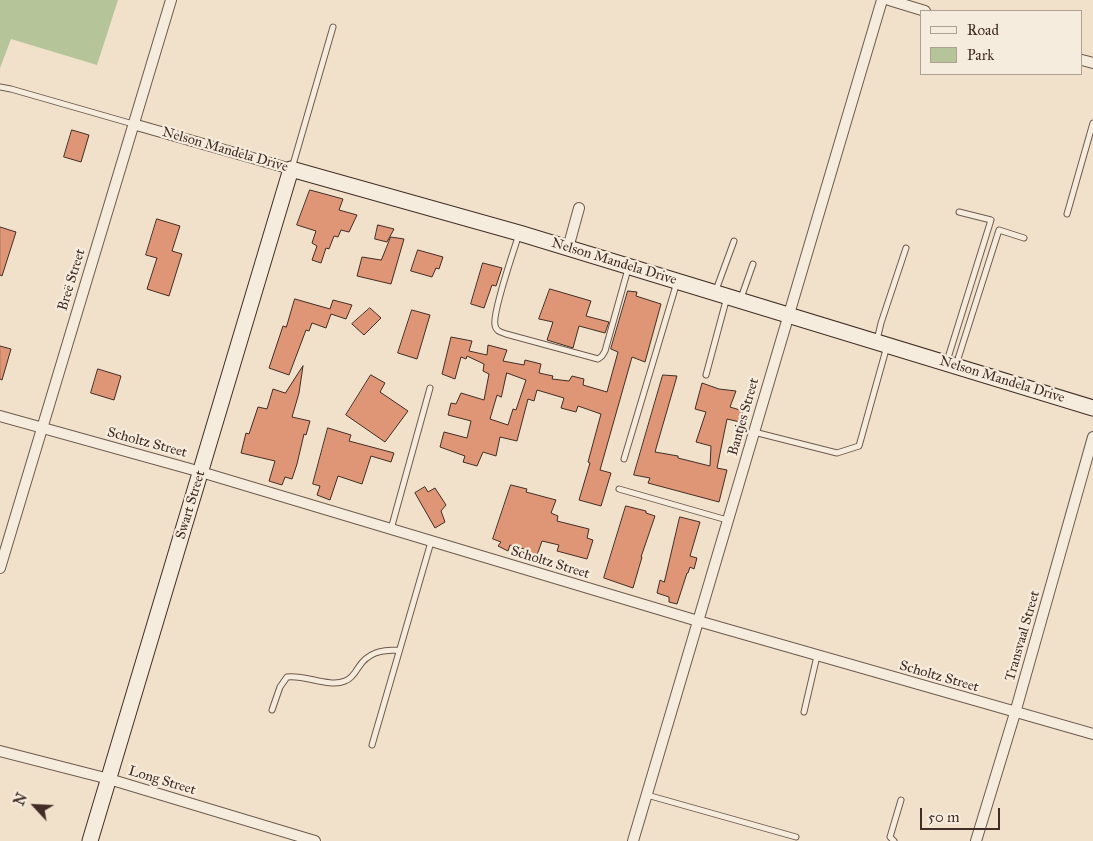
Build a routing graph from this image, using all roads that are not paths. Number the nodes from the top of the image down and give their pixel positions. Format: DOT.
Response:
graph roads {
  1 [pos="171,0"];
  2 [pos="882,0"];
  3 [pos="889,0"];
  4 [pos="922,10"];
  5 [pos="333,27"];
  6 [pos="0,87"];
  7 [pos="1093,123"];
  8 [pos="133,124"];
  9 [pos="292,169"];
  10 [pos="579,208"];
  11 [pos="959,212"];
  12 [pos="1067,214"];
  13 [pos="519,234"];
  14 [pos="1024,238"];
  15 [pos="734,241"];
  16 [pos="568,248"];
  17 [pos="906,248"];
  18 [pos="753,264"];
  19 [pos="628,267"];
  20 [pos="678,282"];
  21 [pos="727,297"];
  22 [pos="788,316"];
  23 [pos="882,344"];
  24 [pos="951,365"];
  25 [pos="706,375"];
  26 [pos="430,388"];
  27 [pos="1093,408"];
  28 [pos="0,416"];
  29 [pos="42,429"];
  30 [pos="754,432"];
  31 [pos="1093,437"];
  32 [pos="624,459"];
  33 [pos="201,472"];
  34 [pos="619,488"];
  35 [pos="727,520"];
  36 [pos="391,530"];
  37 [pos="432,542"];
  38 [pos="0,568"];
  39 [pos="698,621"];
  40 [pos="399,650"];
  41 [pos="817,656"];
  42 [pos="272,710"];
  43 [pos="804,712"];
  44 [pos="1015,713"];
  45 [pos="1093,734"];
  46 [pos="372,746"];
  47 [pos="0,751"];
  48 [pos="109,779"];
  49 [pos="647,795"];
  50 [pos="901,800"];
  51 [pos="796,838"];
  52 [pos="90,841"];
  53 [pos="315,841"];
  54 [pos="633,841"];
  55 [pos="894,841"];
  56 [pos="976,841"];
  1 -- 8 [label="street, Breë Street"];
  2 -- 22 [label="street, Bantjes Street"];
  3 -- 4 [label="street"];
  5 -- 9 [label="lane"];
  6 -- 8 [label="lane"];
  7 -- 12 [label="lane"];
  8 -- 9 [label="street, Nelson Mandela Drive"];
  8 -- 29 [label="street, Breë Street"];
  9 -- 13 [label="main road, Nelson Mandela Drive"];
  9 -- 33 [label="main road, Swart Street"];
  10 -- 16 [label="street"];
  11 -- 24 [label="lane"];
  13 -- 16 [label="main road, Nelson Mandela Drive"];
  13 -- 19 [label="lane"];
  14 -- 24 [label="lane"];
  15 -- 21 [label="lane"];
  16 -- 19 [label="main road, Nelson Mandela Drive"];
  17 -- 23 [label="lane"];
  18 -- 21 [label="lane"];
  19 -- 20 [label="main road, Nelson Mandela Drive"];
  20 -- 21 [label="main road, Nelson Mandela Drive"];
  20 -- 32 [label="lane"];
  21 -- 22 [label="main road, Nelson Mandela Drive"];
  21 -- 25 [label="lane"];
  22 -- 23 [label="main road, Nelson Mandela Drive"];
  22 -- 30 [label="street, Bantjes Street"];
  23 -- 24 [label="main road, Nelson Mandela Drive"];
  23 -- 30 [label="lane"];
  24 -- 27 [label="main road, Nelson Mandela Drive"];
  26 -- 36 [label="lane"];
  28 -- 29 [label="street, Scholtz Street"];
  29 -- 33 [label="street, Scholtz Street"];
  29 -- 38 [label="street, Breë Street"];
  30 -- 35 [label="street, Bantjes Street"];
  31 -- 44 [label="street, Transvaal Street"];
  33 -- 36 [label="street, Scholtz Street"];
  33 -- 48 [label="main road, Swart Street"];
  34 -- 35 [label="lane"];
  35 -- 39 [label="street, Bantjes Street"];
  36 -- 37 [label="street, Scholtz Street"];
  37 -- 39 [label="street, Scholtz Street"];
  37 -- 40 [label="lane"];
  39 -- 41 [label="street, Scholtz Street"];
  39 -- 49 [label="street, Bantjes Street"];
  40 -- 42 [label="lane"];
  40 -- 46 [label="lane"];
  41 -- 43 [label="lane"];
  41 -- 44 [label="street, Scholtz Street"];
  44 -- 45 [label="street, Scholtz Street"];
  44 -- 56 [label="street, Transvaal Street"];
  47 -- 48 [label="street, Long Street"];
  48 -- 52 [label="main road, Swart Street"];
  48 -- 53 [label="street, Long Street"];
  49 -- 51 [label="lane"];
  49 -- 54 [label="street, Bantjes Street"];
  50 -- 55 [label="lane"];
}
